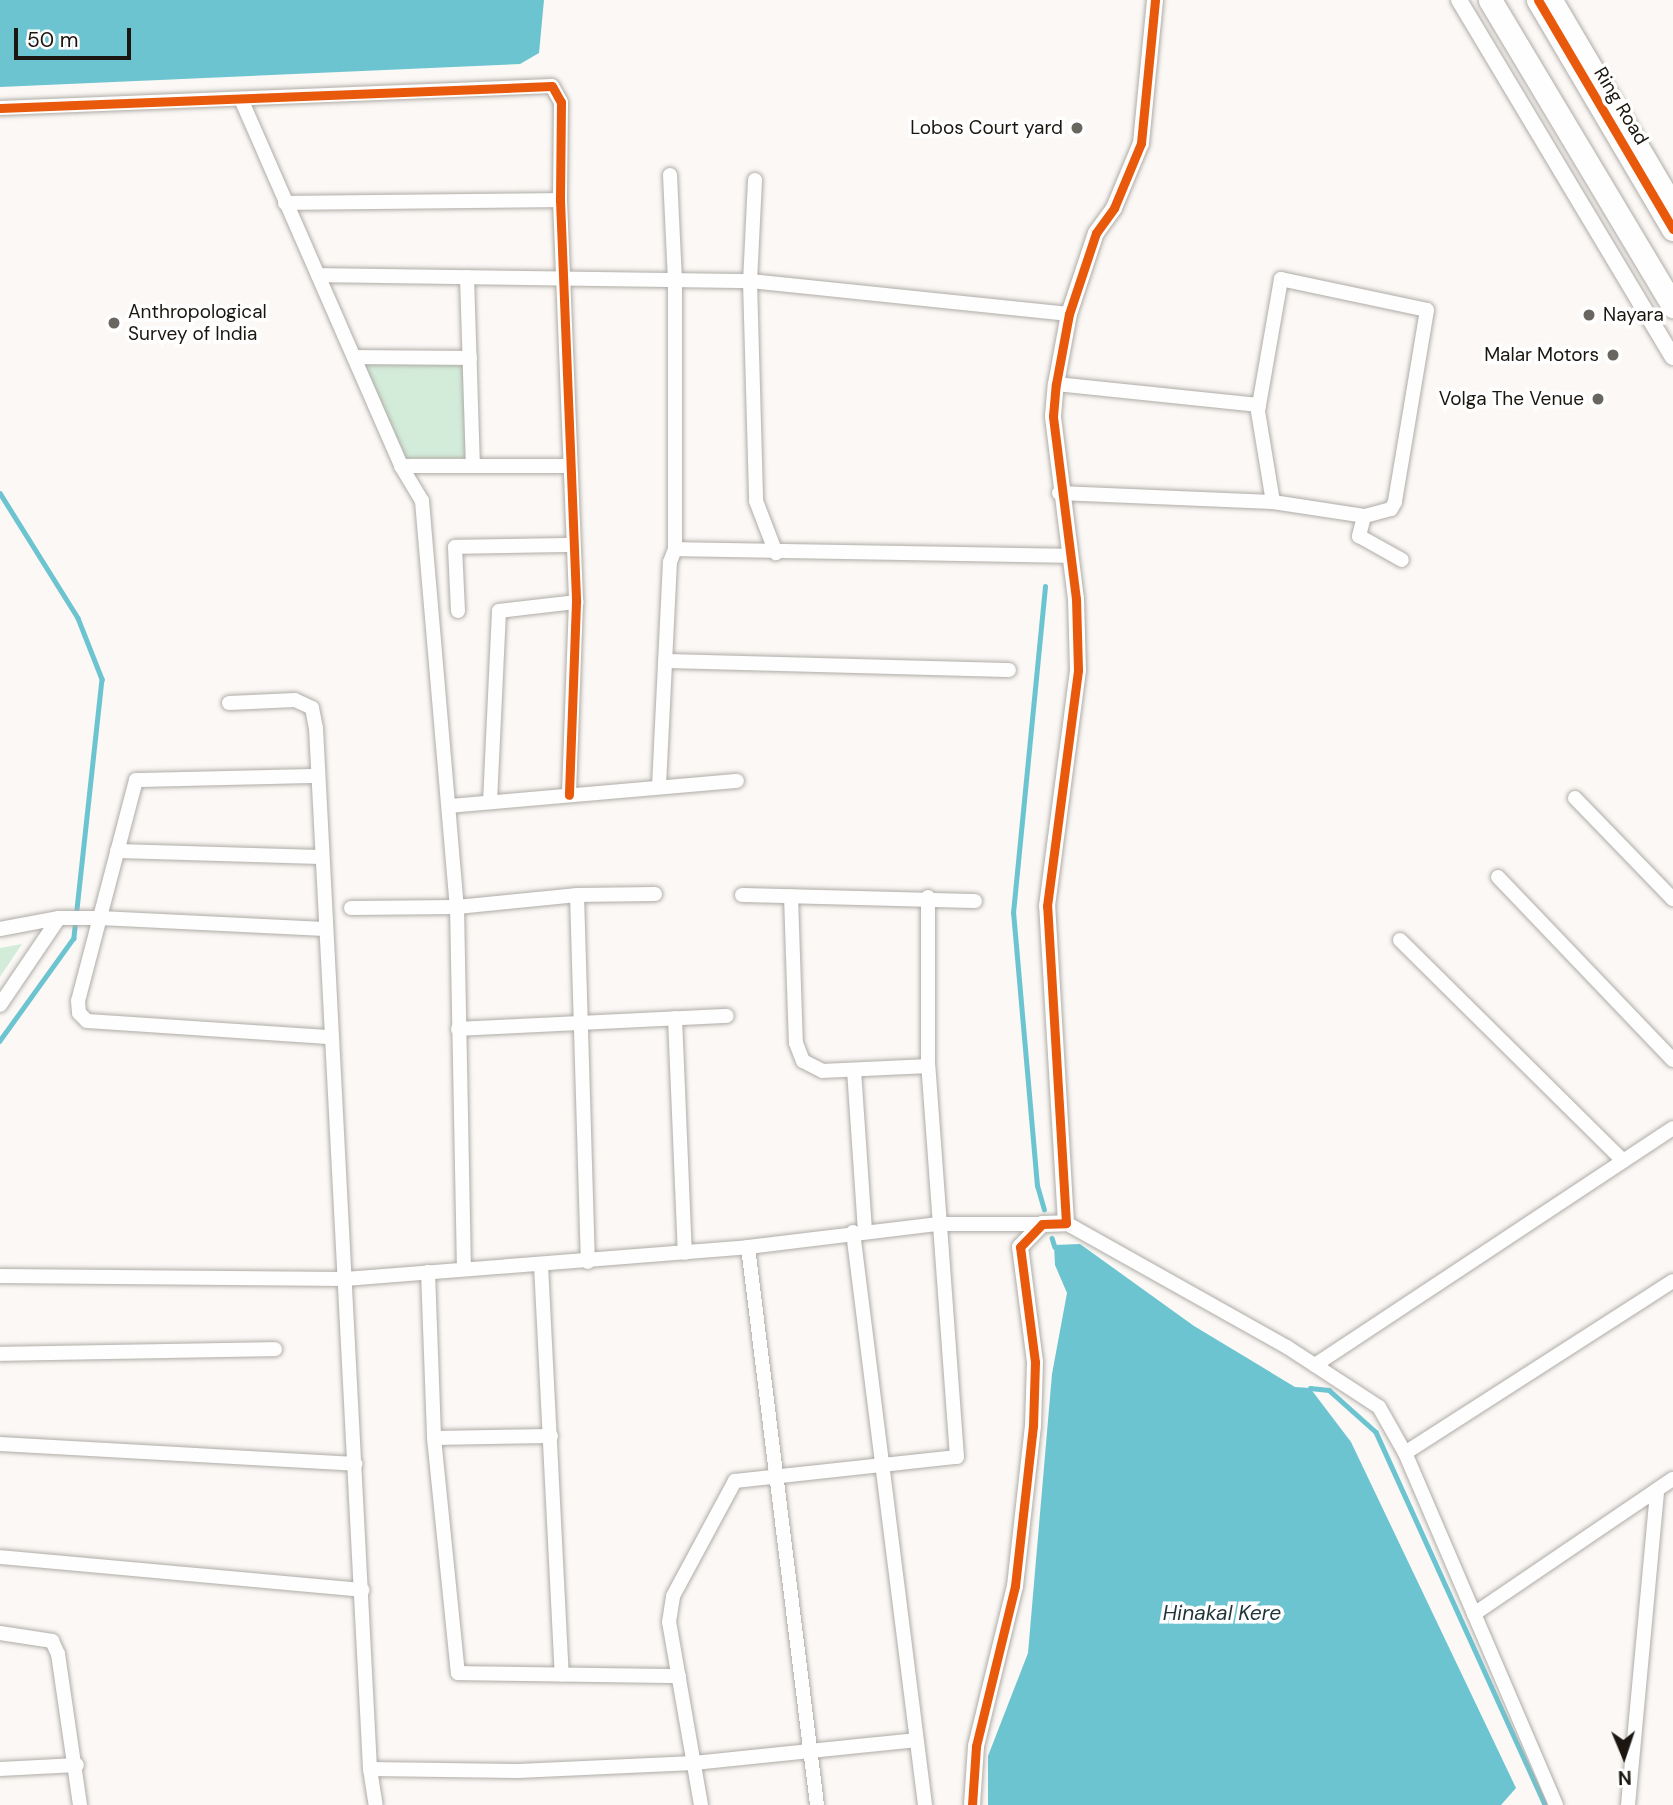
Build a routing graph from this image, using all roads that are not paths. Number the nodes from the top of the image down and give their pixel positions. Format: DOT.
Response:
graph roads {
  1 [pos="1155,0"];
  2 [pos="1458,0"];
  3 [pos="1490,0"];
  4 [pos="1538,0"];
  5 [pos="1555,0"];
  6 [pos="241,99"];
  7 [pos="0,108"];
  8 [pos="670,175"];
  9 [pos="755,180"];
  10 [pos="560,200"];
  11 [pos="1673,200"];
  12 [pos="285,203"];
  13 [pos="1673,229"];
  14 [pos="318,275"];
  15 [pos="467,277"];
  16 [pos="566,278"];
  17 [pos="675,280"];
  18 [pos="750,281"];
  19 [pos="1673,306"];
  20 [pos="1069,314"];
  21 [pos="354,357"];
  22 [pos="1673,357"];
  23 [pos="470,358"];
  24 [pos="1056,384"];
  25 [pos="1259,405"];
  26 [pos="401,466"];
  27 [pos="473,466"];
  28 [pos="569,466"];
  29 [pos="1059,493"];
  30 [pos="1273,502"];
  31 [pos="1364,516"];
  32 [pos="573,545"];
  33 [pos="675,549"];
  34 [pos="776,553"];
  35 [pos="1072,556"];
  36 [pos="1402,560"];
  37 [pos="576,602"];
  38 [pos="458,611"];
  39 [pos="665,661"];
  40 [pos="1009,670"];
  41 [pos="229,704"];
  42 [pos="316,776"];
  43 [pos="737,781"];
  44 [pos="659,786"];
  45 [pos="569,794"];
  46 [pos="1575,798"];
  47 [pos="490,802"];
  48 [pos="449,806"];
  49 [pos="117,850"];
  50 [pos="321,857"];
  51 [pos="1499,877"];
  52 [pos="655,894"];
  53 [pos="577,895"];
  54 [pos="742,895"];
  55 [pos="791,896"];
  56 [pos="928,897"];
  57 [pos="1673,899"];
  58 [pos="975,901"];
  59 [pos="457,907"];
  60 [pos="351,908"];
  61 [pos="64,918"];
  62 [pos="95,918"];
  63 [pos="0,929"];
  64 [pos="325,929"];
  65 [pos="1400,940"];
  66 [pos="0,1005"];
  67 [pos="727,1016"];
  68 [pos="675,1018"];
  69 [pos="582,1022"];
  70 [pos="458,1029"];
  71 [pos="331,1037"];
  72 [pos="1673,1060"];
  73 [pos="928,1066"];
  74 [pos="854,1070"];
  75 [pos="1673,1128"];
  76 [pos="1623,1161"];
  77 [pos="1066,1223"];
  78 [pos="937,1224"];
  79 [pos="1042,1224"];
  80 [pos="859,1232"];
  81 [pos="748,1247"];
  82 [pos="685,1253"];
  83 [pos="588,1262"];
  84 [pos="541,1265"];
  85 [pos="464,1268"];
  86 [pos="428,1272"];
  87 [pos="0,1276"];
  88 [pos="345,1279"];
  89 [pos="1673,1281"];
  90 [pos="275,1349"];
  91 [pos="0,1354"];
  92 [pos="1315,1365"];
  93 [pos="551,1436"];
  94 [pos="434,1438"];
  95 [pos="0,1444"];
  96 [pos="1405,1453"];
  97 [pos="355,1464"];
  98 [pos="881,1464"];
  99 [pos="776,1475"];
  100 [pos="1673,1479"];
  101 [pos="1657,1490"];
  102 [pos="0,1558"];
  103 [pos="362,1590"];
  104 [pos="1474,1614"];
  105 [pos="0,1633"];
  106 [pos="562,1675"];
  107 [pos="679,1676"];
  108 [pos="915,1740"];
  109 [pos="810,1749"];
  110 [pos="694,1763"];
  111 [pos="77,1765"];
  112 [pos="0,1769"];
  113 [pos="370,1769"];
  114 [pos="1553,1803"];
  115 [pos="80,1805"];
  116 [pos="376,1805"];
  117 [pos="701,1805"];
  118 [pos="817,1805"];
  119 [pos="925,1805"];
  120 [pos="972,1805"];
  121 [pos="1628,1805"];
  1 -- 20 [label="street"];
  2 -- 22 [label="street"];
  3 -- 19 [label="highway"];
  4 -- 13 [label="highway, Ring Road"];
  5 -- 11 [label="street"];
  6 -- 7 [label="street"];
  6 -- 10 [label="street"];
  6 -- 12 [label="street"];
  8 -- 17 [label="street"];
  9 -- 18 [label="street"];
  10 -- 12 [label="street"];
  10 -- 16 [label="street"];
  12 -- 14 [label="street"];
  14 -- 15 [label="street"];
  14 -- 21 [label="street"];
  15 -- 16 [label="street"];
  15 -- 23 [label="street"];
  16 -- 17 [label="street"];
  16 -- 28 [label="street"];
  17 -- 18 [label="street"];
  17 -- 33 [label="street"];
  18 -- 20 [label="street"];
  18 -- 34 [label="street"];
  20 -- 24 [label="street"];
  21 -- 23 [label="street"];
  21 -- 26 [label="street"];
  23 -- 27 [label="street"];
  24 -- 25 [label="street"];
  24 -- 29 [label="street"];
  25 -- 30 [label="street"];
  25 -- 31 [label="street"];
  26 -- 27 [label="street"];
  26 -- 48 [label="street"];
  27 -- 28 [label="street"];
  28 -- 32 [label="street"];
  29 -- 30 [label="street"];
  29 -- 35 [label="street"];
  30 -- 31 [label="street"];
  31 -- 36 [label="street"];
  32 -- 37 [label="street"];
  32 -- 38 [label="street"];
  33 -- 34 [label="street"];
  33 -- 39 [label="street"];
  34 -- 35 [label="street"];
  35 -- 77 [label="street"];
  37 -- 45 [label="street"];
  37 -- 47 [label="street"];
  39 -- 40 [label="street"];
  39 -- 44 [label="street"];
  41 -- 42 [label="street"];
  42 -- 49 [label="street"];
  42 -- 50 [label="street"];
  43 -- 44 [label="street"];
  44 -- 45 [label="street"];
  45 -- 47 [label="street"];
  46 -- 57 [label="street"];
  47 -- 48 [label="street"];
  48 -- 59 [label="street"];
  49 -- 50 [label="street"];
  49 -- 62 [label="street"];
  50 -- 64 [label="street"];
  51 -- 72 [label="street"];
  52 -- 53 [label="street"];
  53 -- 59 [label="street"];
  53 -- 69 [label="street"];
  54 -- 55 [label="street"];
  55 -- 56 [label="street"];
  55 -- 74 [label="street"];
  56 -- 58 [label="street"];
  56 -- 73 [label="street"];
  59 -- 60 [label="street"];
  59 -- 70 [label="street"];
  61 -- 62 [label="street"];
  61 -- 63 [label="street"];
  61 -- 66 [label="street"];
  62 -- 64 [label="street"];
  62 -- 71 [label="street"];
  64 -- 71 [label="street"];
  65 -- 76 [label="street"];
  67 -- 68 [label="street"];
  68 -- 69 [label="street"];
  68 -- 82 [label="street"];
  69 -- 70 [label="street"];
  69 -- 83 [label="street"];
  70 -- 85 [label="street"];
  71 -- 88 [label="street"];
  73 -- 74 [label="street"];
  73 -- 78 [label="street"];
  74 -- 80 [label="street"];
  75 -- 76 [label="street"];
  76 -- 92 [label="street"];
  77 -- 79 [label="street"];
  77 -- 92 [label="street"];
  78 -- 79 [label="street"];
  78 -- 80 [label="street"];
  78 -- 98 [label="street"];
  79 -- 120 [label="street"];
  80 -- 81 [label="street"];
  80 -- 98 [label="street"];
  81 -- 82 [label="street"];
  81 -- 99 [label="street"];
  82 -- 83 [label="street"];
  83 -- 84 [label="street"];
  84 -- 85 [label="street"];
  84 -- 93 [label="street"];
  85 -- 86 [label="street"];
  86 -- 88 [label="street"];
  86 -- 94 [label="street"];
  87 -- 88 [label="street"];
  88 -- 97 [label="street"];
  89 -- 96 [label="street"];
  90 -- 91 [label="street"];
  92 -- 96 [label="street"];
  93 -- 94 [label="street"];
  93 -- 106 [label="street"];
  94 -- 106 [label="street"];
  95 -- 97 [label="street"];
  96 -- 104 [label="street"];
  97 -- 103 [label="street"];
  98 -- 99 [label="street"];
  98 -- 108 [label="street"];
  99 -- 107 [label="street"];
  99 -- 109 [label="street"];
  100 -- 101 [label="street"];
  101 -- 104 [label="street"];
  101 -- 121 [label="street"];
  102 -- 103 [label="street"];
  103 -- 113 [label="street"];
  104 -- 114 [label="street"];
  105 -- 111 [label="street"];
  106 -- 107 [label="street"];
  107 -- 110 [label="street"];
  108 -- 109 [label="street"];
  108 -- 119 [label="street"];
  109 -- 110 [label="street"];
  109 -- 118 [label="street"];
  110 -- 113 [label="street"];
  110 -- 117 [label="street"];
  111 -- 112 [label="street"];
  111 -- 115 [label="street"];
  113 -- 116 [label="street"];
}
